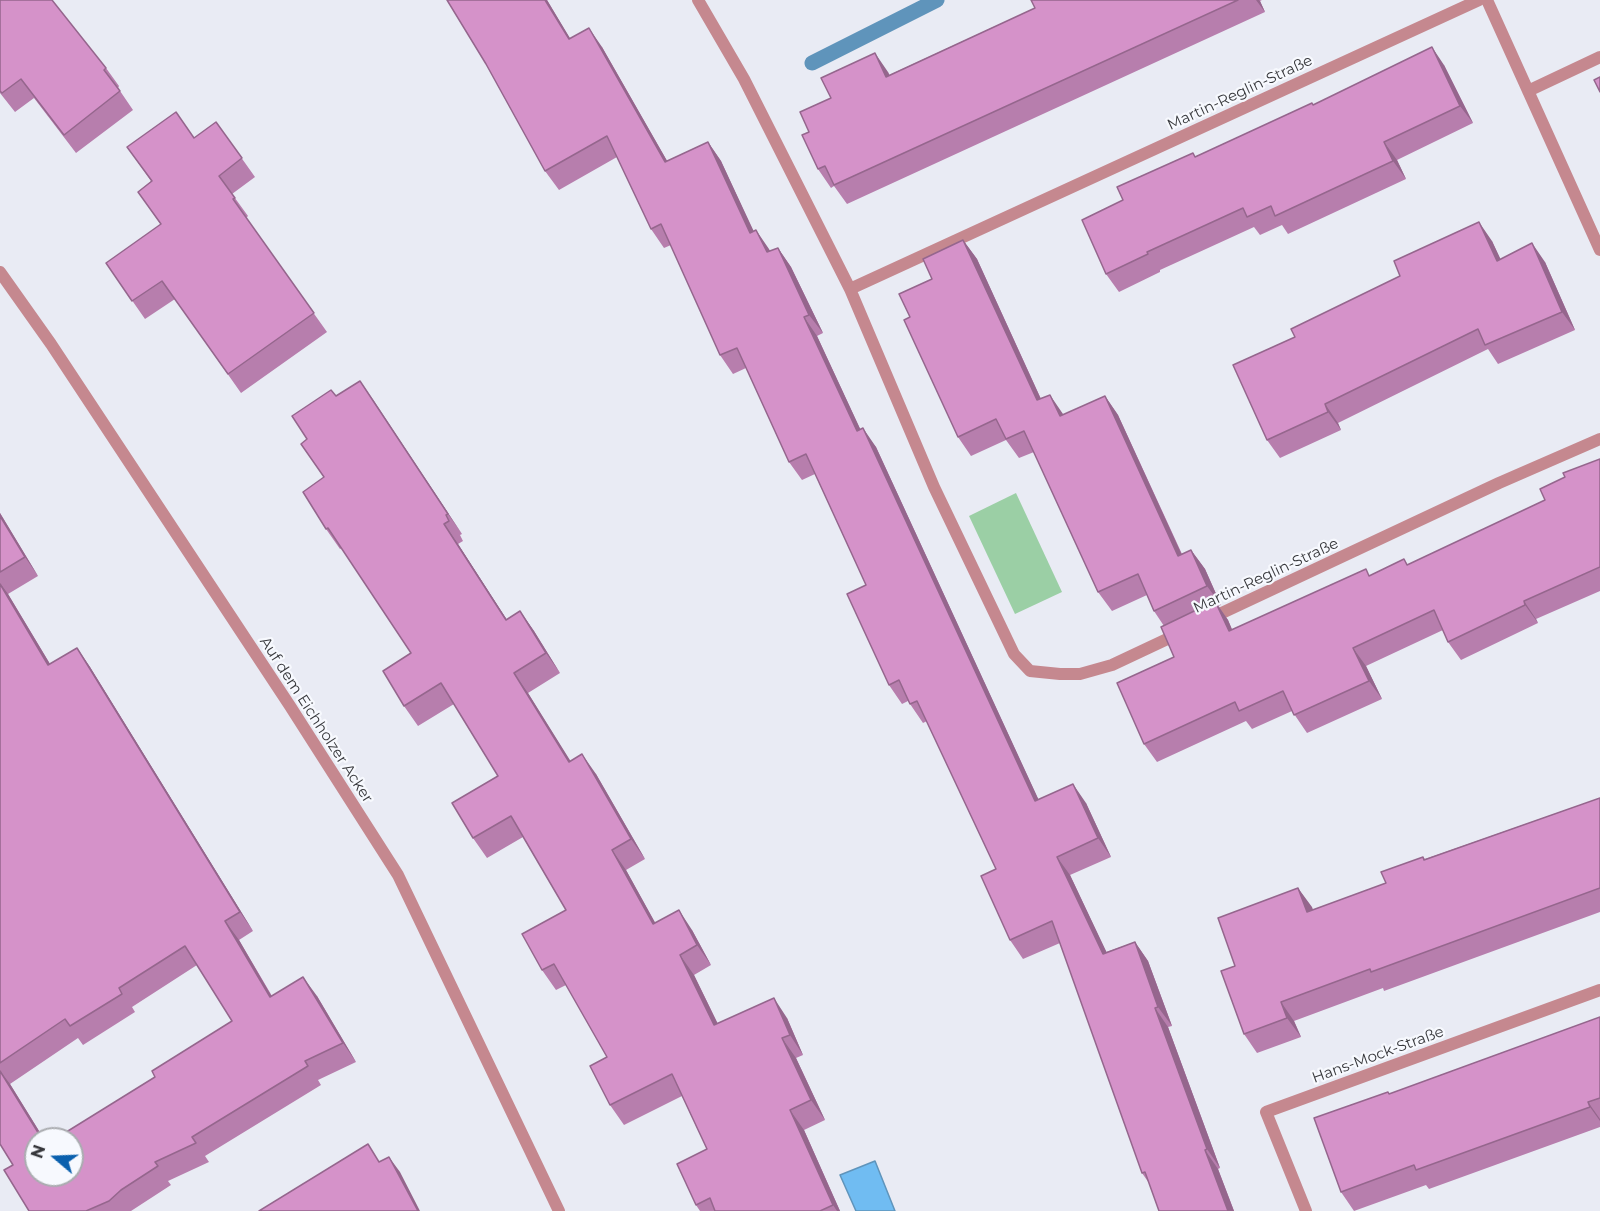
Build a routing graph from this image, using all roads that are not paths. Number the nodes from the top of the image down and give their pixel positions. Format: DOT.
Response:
graph roads {
  1 [pos="698,0"];
  2 [pos="1479,0"];
  3 [pos="1487,0"];
  4 [pos="1600,57"];
  5 [pos="1528,91"];
  6 [pos="1600,250"];
  7 [pos="0,272"];
  8 [pos="850,289"];
  9 [pos="1600,439"];
  10 [pos="1600,990"];
  11 [pos="559,1211"];
  12 [pos="1306,1211"];
  1 -- 8 [label="street, Martin-Reglin-Straße"];
  2 -- 8 [label="street, Martin-Reglin-Straße"];
  3 -- 5 [label="street"];
  4 -- 5 [label="street"];
  5 -- 6 [label="street"];
  7 -- 11 [label="street, Auf dem Eichholzer Acker"];
  8 -- 9 [label="street, Martin-Reglin-Straße"];
  10 -- 12 [label="street, Hans-Mock-Straße"];
}
